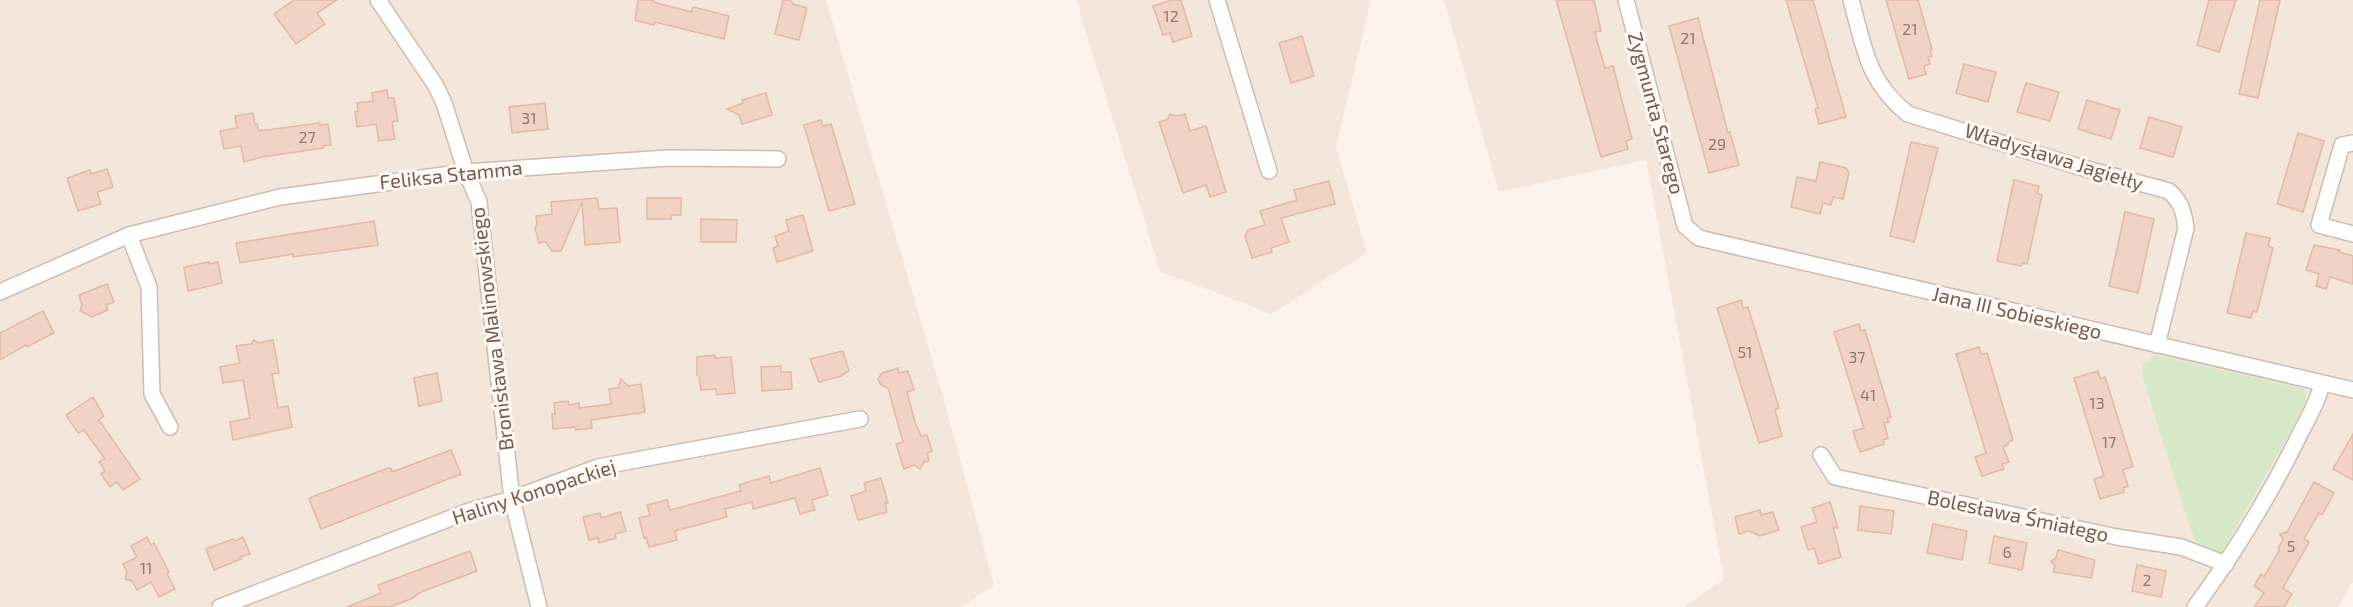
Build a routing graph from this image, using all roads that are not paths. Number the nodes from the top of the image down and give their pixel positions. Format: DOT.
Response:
graph roads {
  1 [pos="378,0"];
  2 [pos="1217,0"];
  3 [pos="1626,0"];
  4 [pos="1851,0"];
  5 [pos="2353,143"];
  6 [pos="778,159"];
  7 [pos="1269,171"];
  8 [pos="466,172"];
  9 [pos="1685,226"];
  10 [pos="2353,234"];
  11 [pos="129,235"];
  12 [pos="0,292"];
  13 [pos="2157,345"];
  14 [pos="2322,384"];
  15 [pos="2353,390"];
  16 [pos="860,418"];
  17 [pos="170,427"];
  18 [pos="1821,455"];
  19 [pos="512,499"];
  20 [pos="2226,564"];
  21 [pos="220,607"];
  22 [pos="540,607"];
  23 [pos="2195,607"];
  1 -- 8 [label="street, Bronisława Malinowskiego"];
  2 -- 7 [label="street"];
  3 -- 9 [label="street, Zygmunta Starego"];
  4 -- 13 [label="street, Władysława Jagiełły"];
  5 -- 10 [label="street"];
  6 -- 8 [label="street, Feliksa Stamma"];
  8 -- 11 [label="street, Feliksa Stamma"];
  8 -- 19 [label="street, Bronisława Malinowskiego"];
  9 -- 13 [label="street, Jana III Sobieskiego"];
  11 -- 12 [label="street, Feliksa Stamma"];
  11 -- 17 [label="street"];
  13 -- 14 [label="street, Jana III Sobieskiego"];
  14 -- 15 [label="street, Jana III Sobieskiego"];
  14 -- 20 [label="street"];
  16 -- 19 [label="street, Haliny Konopackiej"];
  18 -- 20 [label="street, Bolesława Śmiałego"];
  19 -- 21 [label="street, Haliny Konopackiej"];
  19 -- 22 [label="street, Bronisława Malinowskiego"];
  20 -- 23 [label="street"];
}
